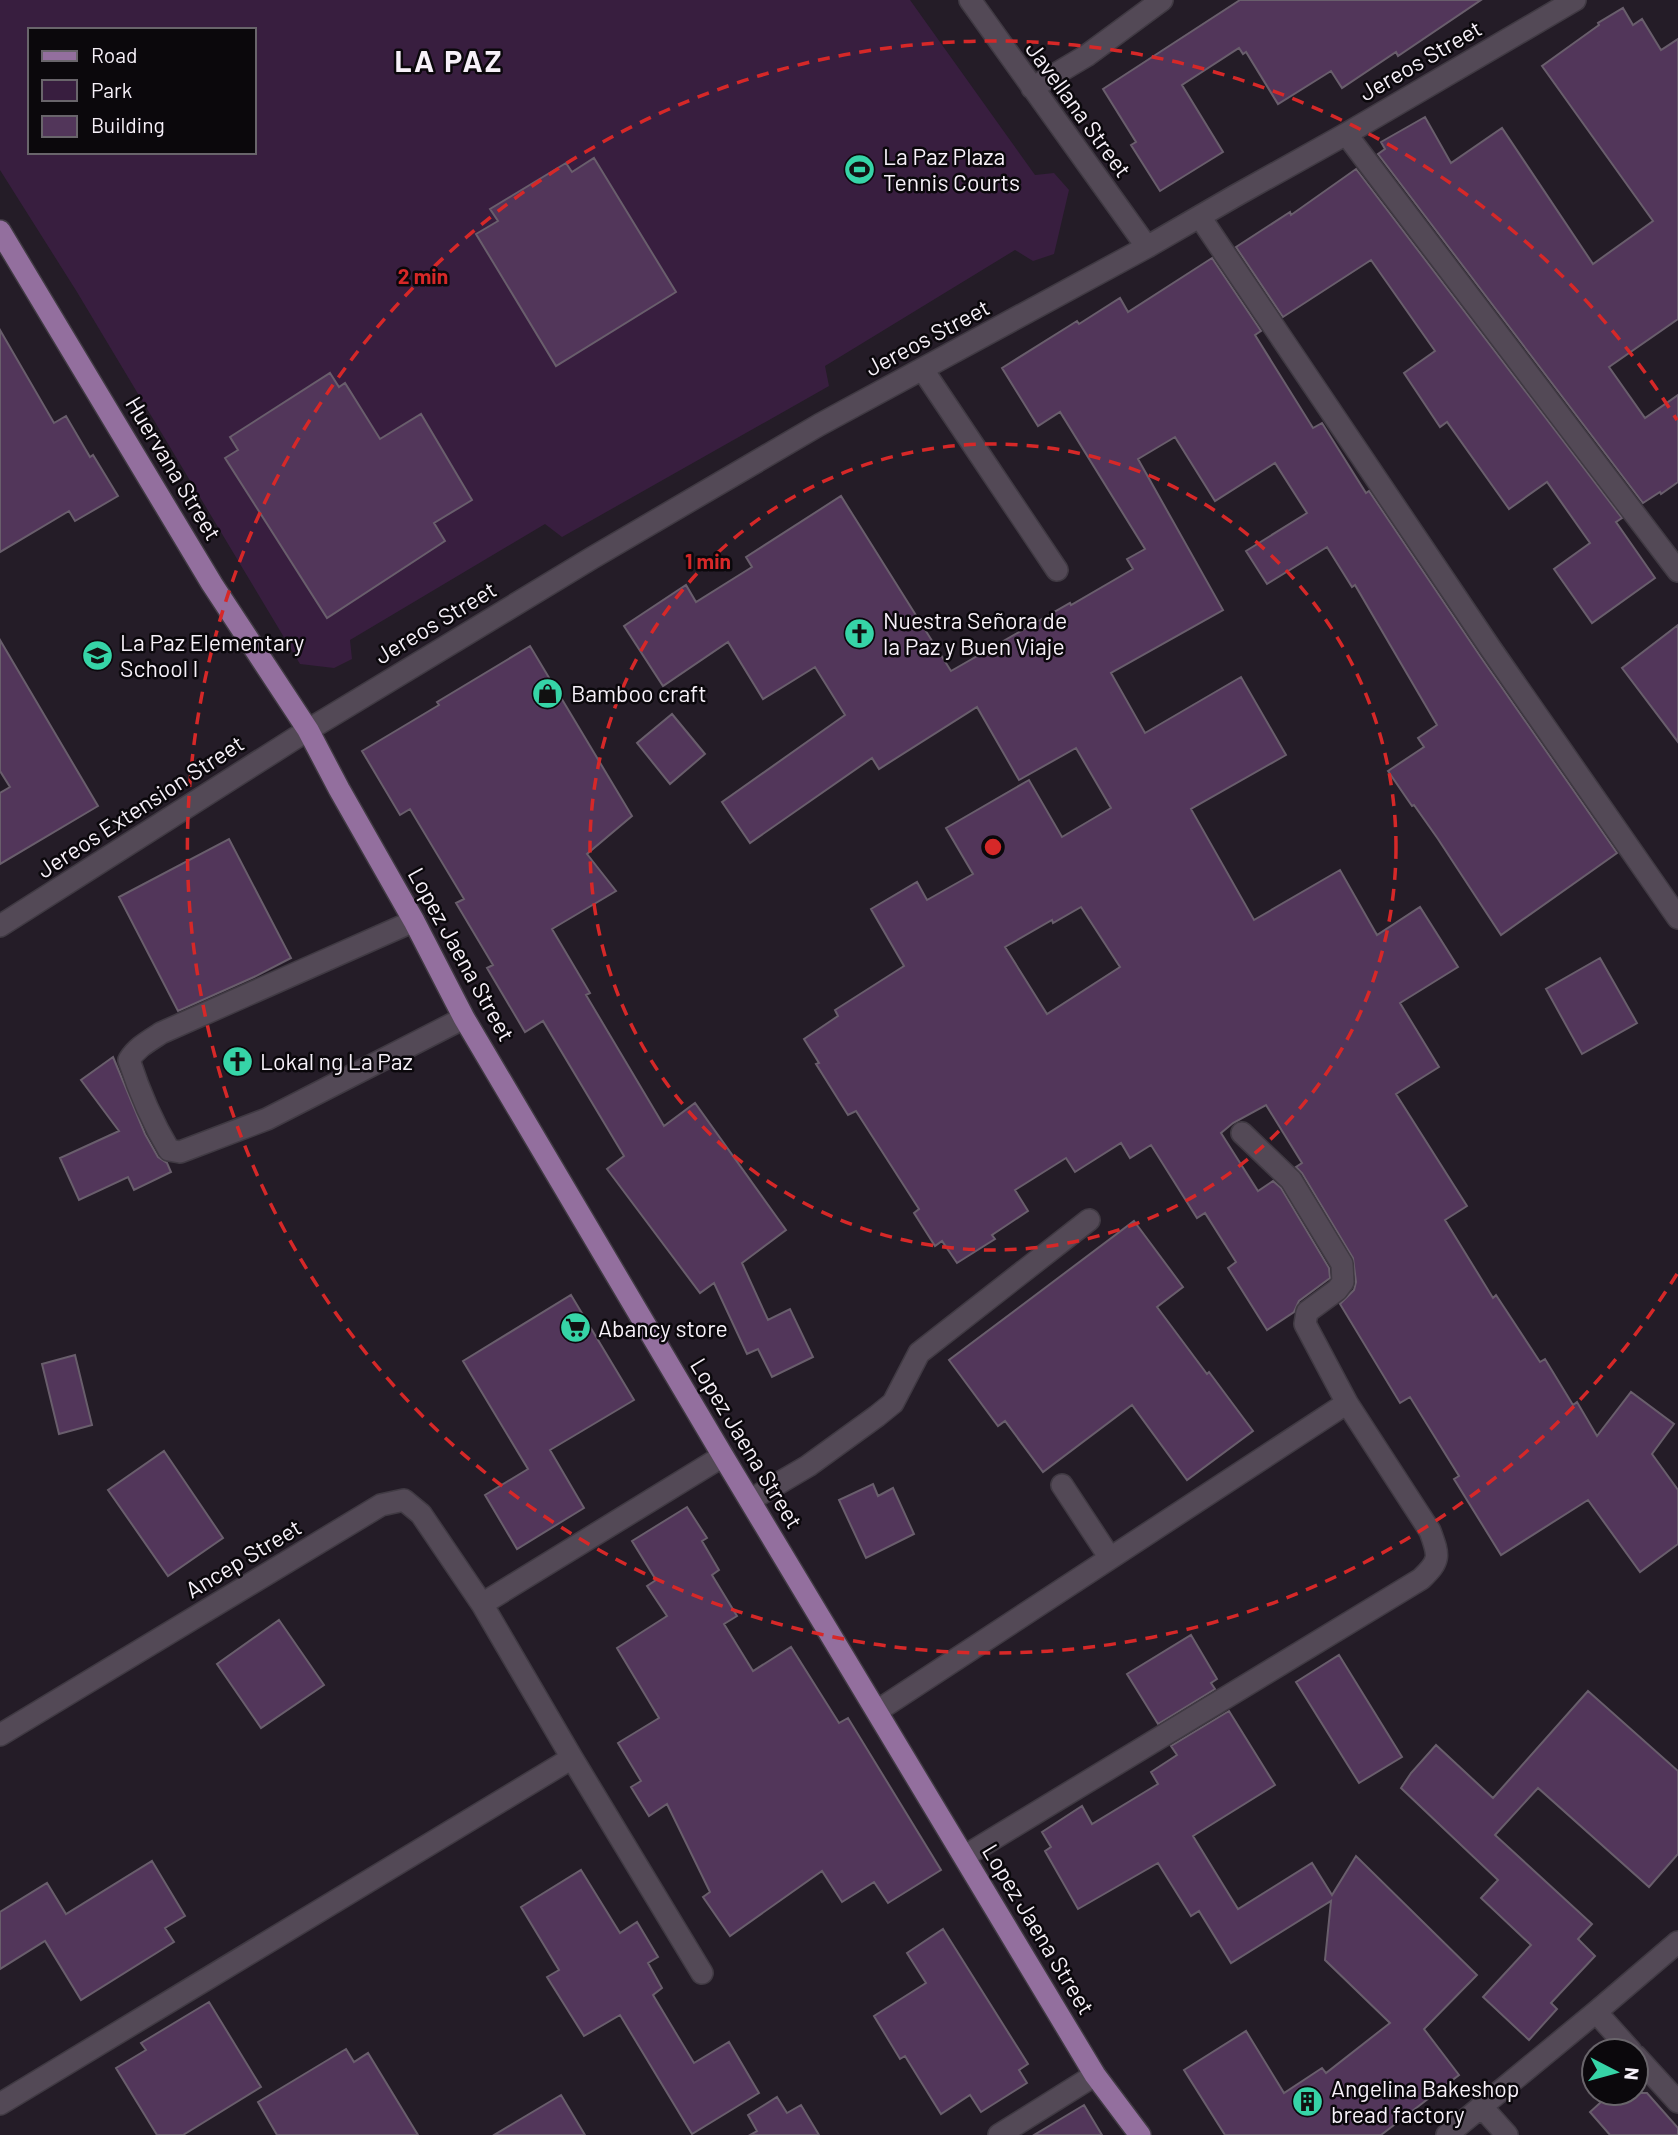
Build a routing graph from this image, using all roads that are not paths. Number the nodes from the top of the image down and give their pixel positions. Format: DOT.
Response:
graph roads {
  1 [pos="970,0"];
  2 [pos="1162,0"];
  3 [pos="1575,0"];
  4 [pos="1032,88"];
  5 [pos="1346,134"];
  6 [pos="1200,217"];
  7 [pos="0,231"];
  8 [pos="1147,247"];
  9 [pos="923,370"];
  10 [pos="1676,565"];
  11 [pos="1057,570"];
  12 [pos="308,730"];
  13 [pos="1678,918"];
  14 [pos="415,921"];
  15 [pos="0,926"];
  16 [pos="464,1017"];
  17 [pos="1242,1133"];
  18 [pos="1089,1220"];
  19 [pos="1347,1403"];
  20 [pos="723,1456"];
  21 [pos="1062,1485"];
  22 [pos="750,1500"];
  23 [pos="1110,1558"];
  24 [pos="482,1604"];
  25 [pos="877,1711"];
  26 [pos="0,1735"];
  27 [pos="572,1758"];
  28 [pos="965,1856"];
  29 [pos="1678,1942"];
  30 [pos="702,1973"];
  31 [pos="1597,2012"];
  32 [pos="1619,2037"];
  33 [pos="1650,2071"];
  34 [pos="1095,2075"];
  35 [pos="1678,2102"];
  36 [pos="0,2104"];
  37 [pos="1481,2106"];
  38 [pos="999,2135"];
  39 [pos="1140,2135"];
  40 [pos="1447,2135"];
  41 [pos="1507,2135"];
  1 -- 4 [label="street, Javellana Street"];
  2 -- 4 [label="street"];
  3 -- 5 [label="street, Jereos Street"];
  4 -- 8 [label="street, Javellana Street"];
  5 -- 6 [label="street, Jereos Street"];
  5 -- 10 [label="street"];
  6 -- 8 [label="street, Jereos Street"];
  6 -- 13 [label="street"];
  7 -- 12 [label="main road, Huervana Street"];
  8 -- 9 [label="street, Jereos Street"];
  9 -- 11 [label="street"];
  9 -- 12 [label="street, Jereos Street"];
  12 -- 14 [label="main road, Lopez Jaena Street"];
  12 -- 15 [label="street, Jereos Extension Street"];
  14 -- 16 [label="main road, Lopez Jaena Street"];
  14 -- 16 [label="street"];
  16 -- 20 [label="main road, Lopez Jaena Street"];
  17 -- 19 [label="street"];
  18 -- 22 [label="street"];
  19 -- 23 [label="street"];
  19 -- 28 [label="street"];
  20 -- 22 [label="main road, Lopez Jaena Street"];
  20 -- 24 [label="street"];
  21 -- 23 [label="street"];
  22 -- 25 [label="main road, Lopez Jaena Street"];
  23 -- 25 [label="street"];
  24 -- 26 [label="street, Ancep Street"];
  24 -- 27 [label="street, Ancep Street"];
  25 -- 28 [label="main road, Lopez Jaena Street"];
  27 -- 30 [label="street, Ancep Street"];
  27 -- 36 [label="street"];
  28 -- 34 [label="main road, Lopez Jaena Street"];
  29 -- 31 [label="street"];
  31 -- 32 [label="street"];
  31 -- 37 [label="street"];
  33 -- 35 [label="street"];
  34 -- 38 [label="street"];
  34 -- 39 [label="main road, Lopez Jaena Street"];
  37 -- 40 [label="street"];
  37 -- 41 [label="street"];
}
